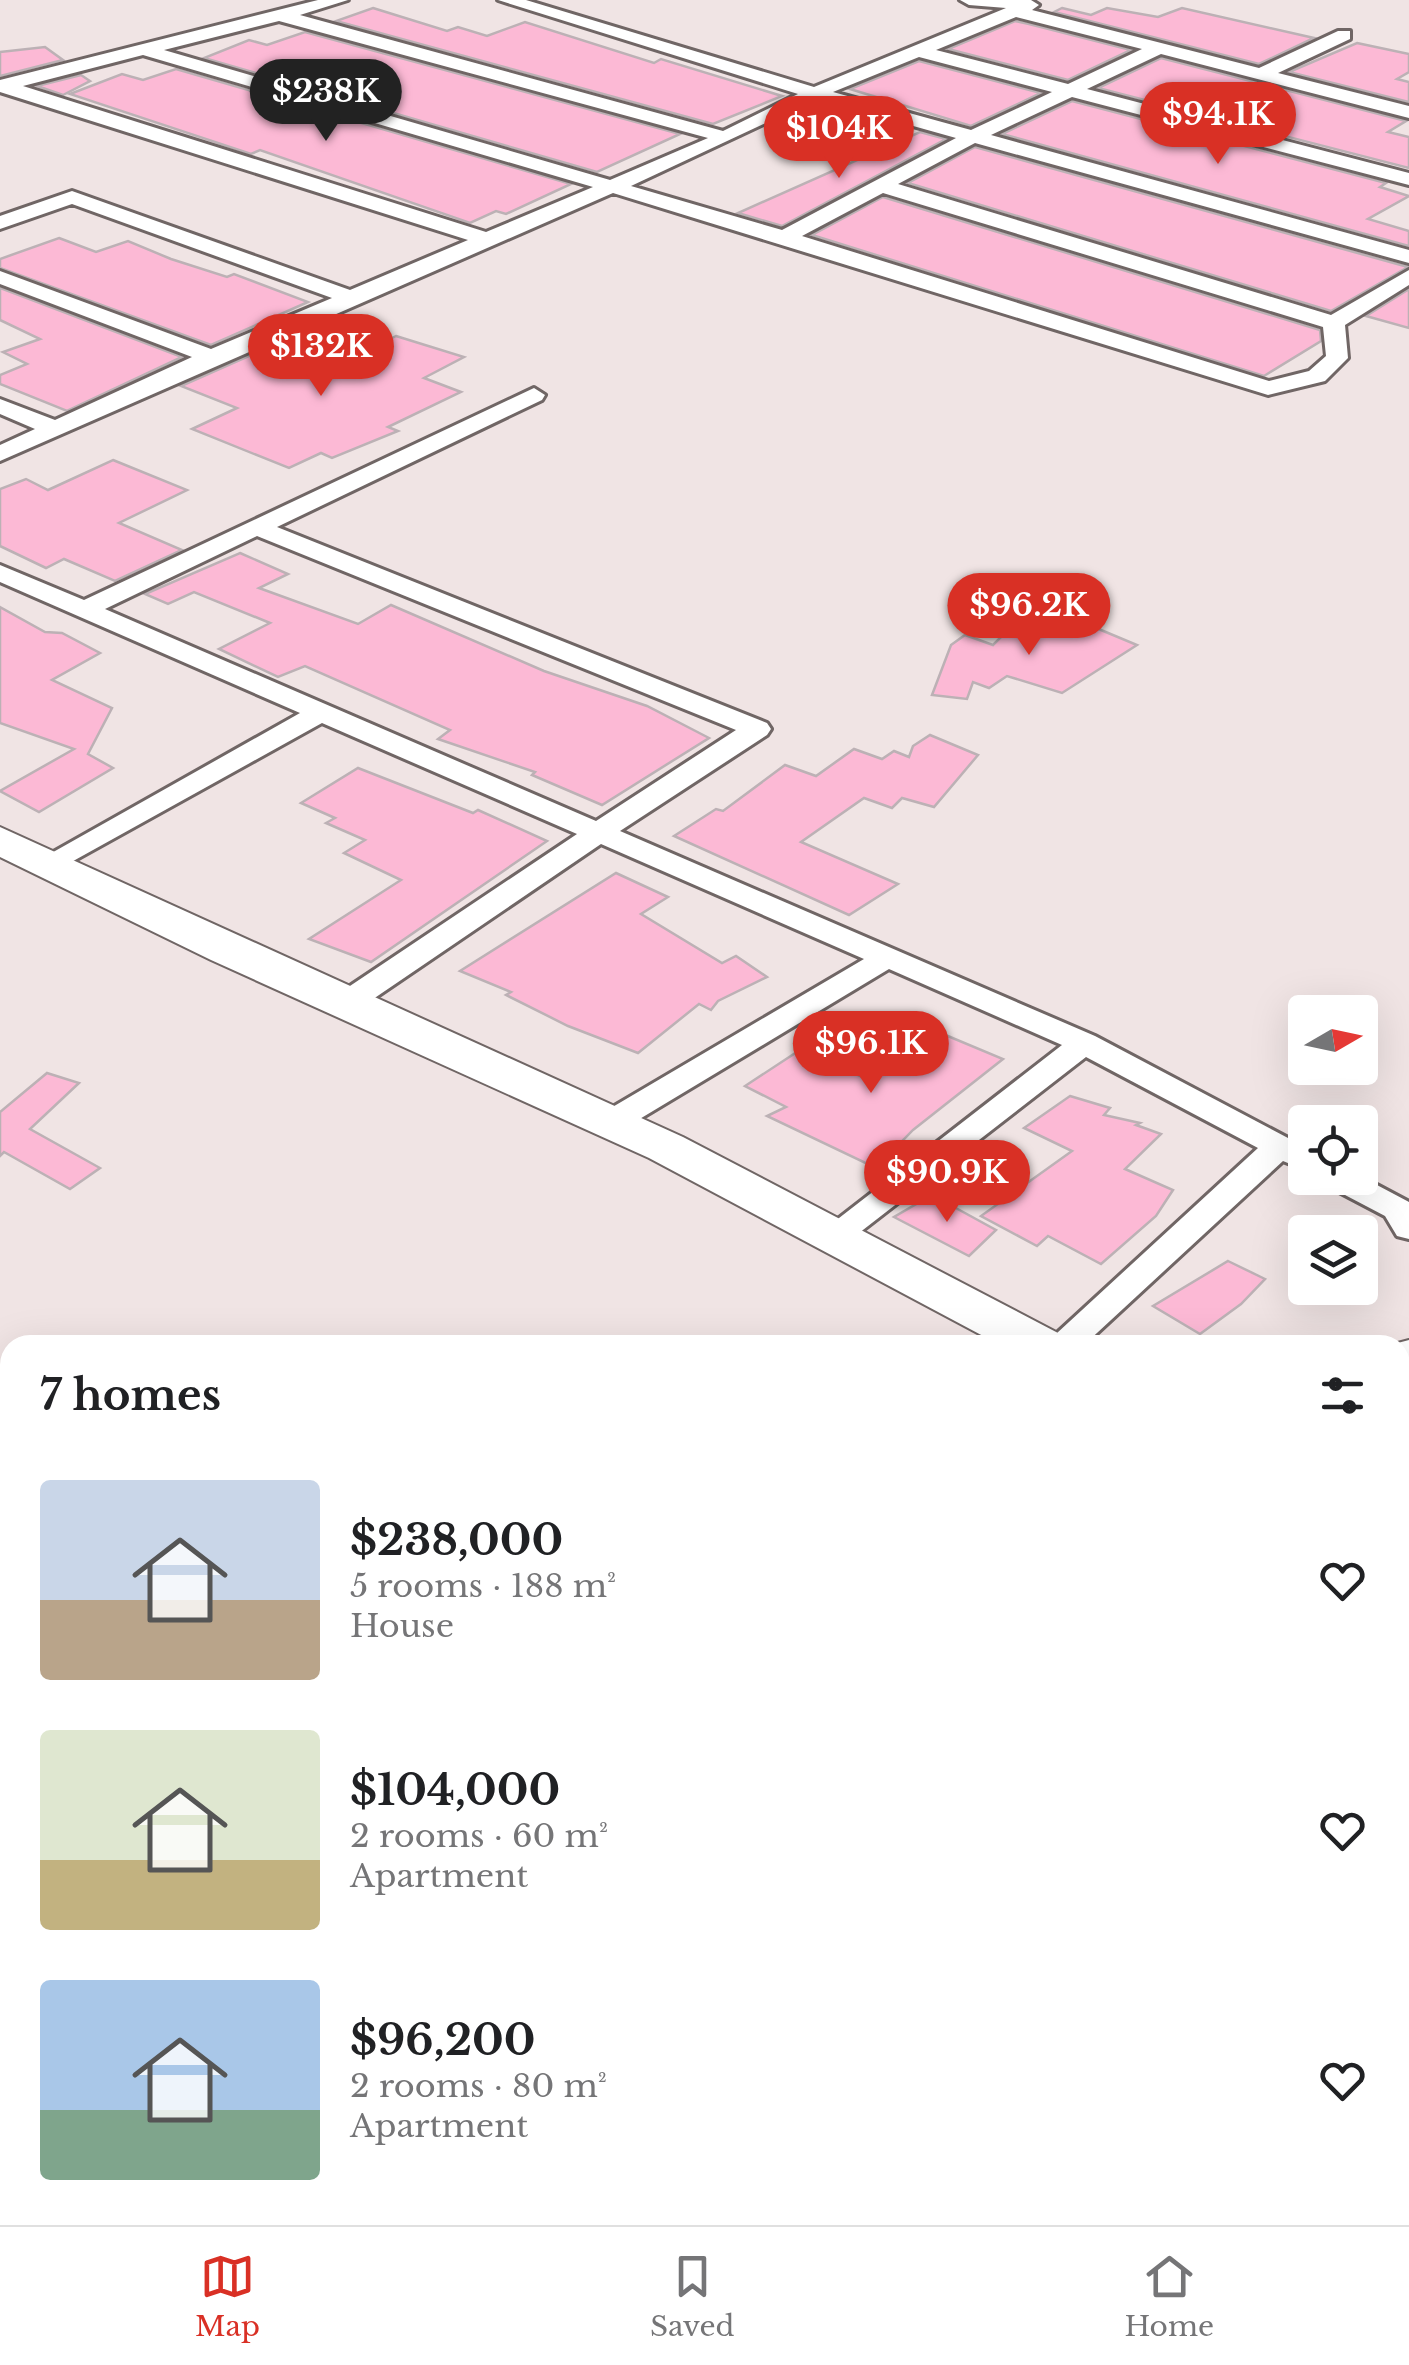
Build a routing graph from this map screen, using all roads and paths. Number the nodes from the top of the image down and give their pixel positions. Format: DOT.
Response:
graph roads {
  1 [pos="339,0"];
  2 [pos="507,0"];
  3 [pos="969,0"];
  4 [pos="1014,12"];
  5 [pos="279,15"];
  6 [pos="1344,35"];
  7 [pos="1160,48"];
  8 [pos="141,49"];
  9 [pos="918,51"];
  10 [pos="1261,74"];
  11 [pos="1,86"];
  12 [pos="1069,92"];
  13 [pos="815,93"];
  14 [pos="1409,112"];
  15 [pos="976,136"];
  16 [pos="725,137"];
  17 [pos="1409,179"];
  18 [pos="610,186"];
  19 [pos="882,186"];
  20 [pos="0,223"];
  21 [pos="784,237"];
  22 [pos="486,238"];
  23 [pos="1409,257"];
  24 [pos="0,276"];
  25 [pos="1409,276"];
  26 [pos="350,297"];
  27 [pos="1334,323"];
  28 [pos="211,356"];
  29 [pos="534,394"];
  30 [pos="0,406"];
  31 [pos="56,429"];
  32 [pos="0,454"];
  33 [pos="256,527"];
  34 [pos="0,573"];
  35 [pos="87,608"];
  36 [pos="323,710"];
  37 [pos="601,834"];
  38 [pos="0,840"];
  39 [pos="47,864"];
  40 [pos="888,958"];
  41 [pos="342,1006"];
  42 [pos="1084,1043"];
  43 [pos="612,1122"];
  44 [pos="1288,1151"];
  45 [pos="1288,1156"];
  46 [pos="1371,1195"];
  47 [pos="1409,1228"];
  48 [pos="838,1232"];
  49 [pos="1022,1335"];
  50 [pos="1074,1335"];
  1 -- 5 [label="street"];
  2 -- 13 [label="street"];
  3 -- 4 [label="street"];
  4 -- 7 [label="street"];
  4 -- 9 [label="street"];
  5 -- 8 [label="street"];
  5 -- 16 [label="street"];
  6 -- 10 [label="street"];
  7 -- 10 [label="street"];
  7 -- 12 [label="street"];
  8 -- 11 [label="street"];
  8 -- 18 [label="street"];
  9 -- 12 [label="street"];
  9 -- 13 [label="street"];
  10 -- 14 [label="street"];
  11 -- 22 [label="street"];
  12 -- 15 [label="street"];
  12 -- 17 [label="street"];
  13 -- 15 [label="street"];
  13 -- 16 [label="street"];
  15 -- 19 [label="street"];
  15 -- 23 [label="street"];
  16 -- 18 [label="street"];
  18 -- 21 [label="street"];
  18 -- 22 [label="street"];
  19 -- 21 [label="street"];
  19 -- 27 [label="street"];
  20 -- 26 [label="street"];
  21 -- 27 [label="street"];
  22 -- 26 [label="street"];
  24 -- 28 [label="street"];
  25 -- 27 [label="street"];
  26 -- 28 [label="street"];
  28 -- 31 [label="street"];
  29 -- 33 [label="street"];
  30 -- 31 [label="street"];
  31 -- 32 [label="street"];
  33 -- 35 [label="street"];
  33 -- 37 [label="street"];
  34 -- 35 [label="street"];
  35 -- 36 [label="street"];
  36 -- 37 [label="street"];
  36 -- 39 [label="street"];
  37 -- 40 [label="street"];
  37 -- 41 [label="street"];
  38 -- 39 [label="street"];
  39 -- 41 [label="street"];
  40 -- 42 [label="street"];
  40 -- 43 [label="street"];
  41 -- 43 [label="street"];
  42 -- 44 [label="street"];
  42 -- 48 [label="street"];
  43 -- 48 [label="street"];
  45 -- 50 [label="street"];
  46 -- 47 [label="street"];
  48 -- 49 [label="street"];
}
